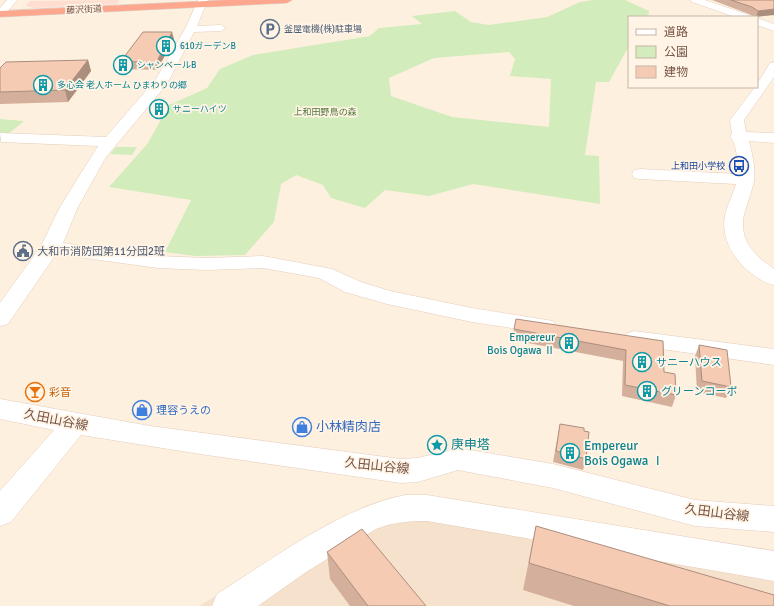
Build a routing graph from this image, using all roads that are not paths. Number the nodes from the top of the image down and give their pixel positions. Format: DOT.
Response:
graph roads {
  1 [pos="12,0"];
  2 [pos="287,0"];
  3 [pos="696,0"];
  4 [pos="202,2"];
  5 [pos="0,14"];
  6 [pos="742,16"];
  7 [pos="758,21"];
  8 [pos="221,28"];
  9 [pos="774,28"];
  10 [pos="190,29"];
  11 [pos="774,66"];
  12 [pos="738,136"];
  13 [pos="0,137"];
  14 [pos="774,138"];
  15 [pos="108,142"];
  16 [pos="640,174"];
  17 [pos="746,180"];
  18 [pos="51,247"];
  19 [pos="774,279"];
  20 [pos="0,319"];
  21 [pos="566,329"];
  22 [pos="612,336"];
  23 [pos="774,357"];
  24 [pos="0,409"];
  25 [pos="74,424"];
  26 [pos="0,513"];
  27 [pos="774,519"];
  28 [pos="774,566"];
  29 [pos="228,606"];
  1 -- 5 [label="street"];
  2 -- 4 [label="highway, 藤沢街道"];
  3 -- 6 [label="street"];
  4 -- 5 [label="highway, 藤沢街道"];
  4 -- 10 [label="street"];
  7 -- 9 [label="street"];
  8 -- 10 [label="street"];
  10 -- 15 [label="street"];
  11 -- 12 [label="street"];
  12 -- 14 [label="street"];
  12 -- 17 [label="street"];
  13 -- 15 [label="street"];
  15 -- 18 [label="street"];
  16 -- 17 [label="street"];
  17 -- 19 [label="street"];
  18 -- 20 [label="street"];
  18 -- 21 [label="street"];
  22 -- 23 [label="street"];
  24 -- 25 [label="street, 久田山谷線"];
  25 -- 26 [label="street"];
  25 -- 27 [label="street, 久田山谷線"];
  28 -- 29 [label="street"];
}
